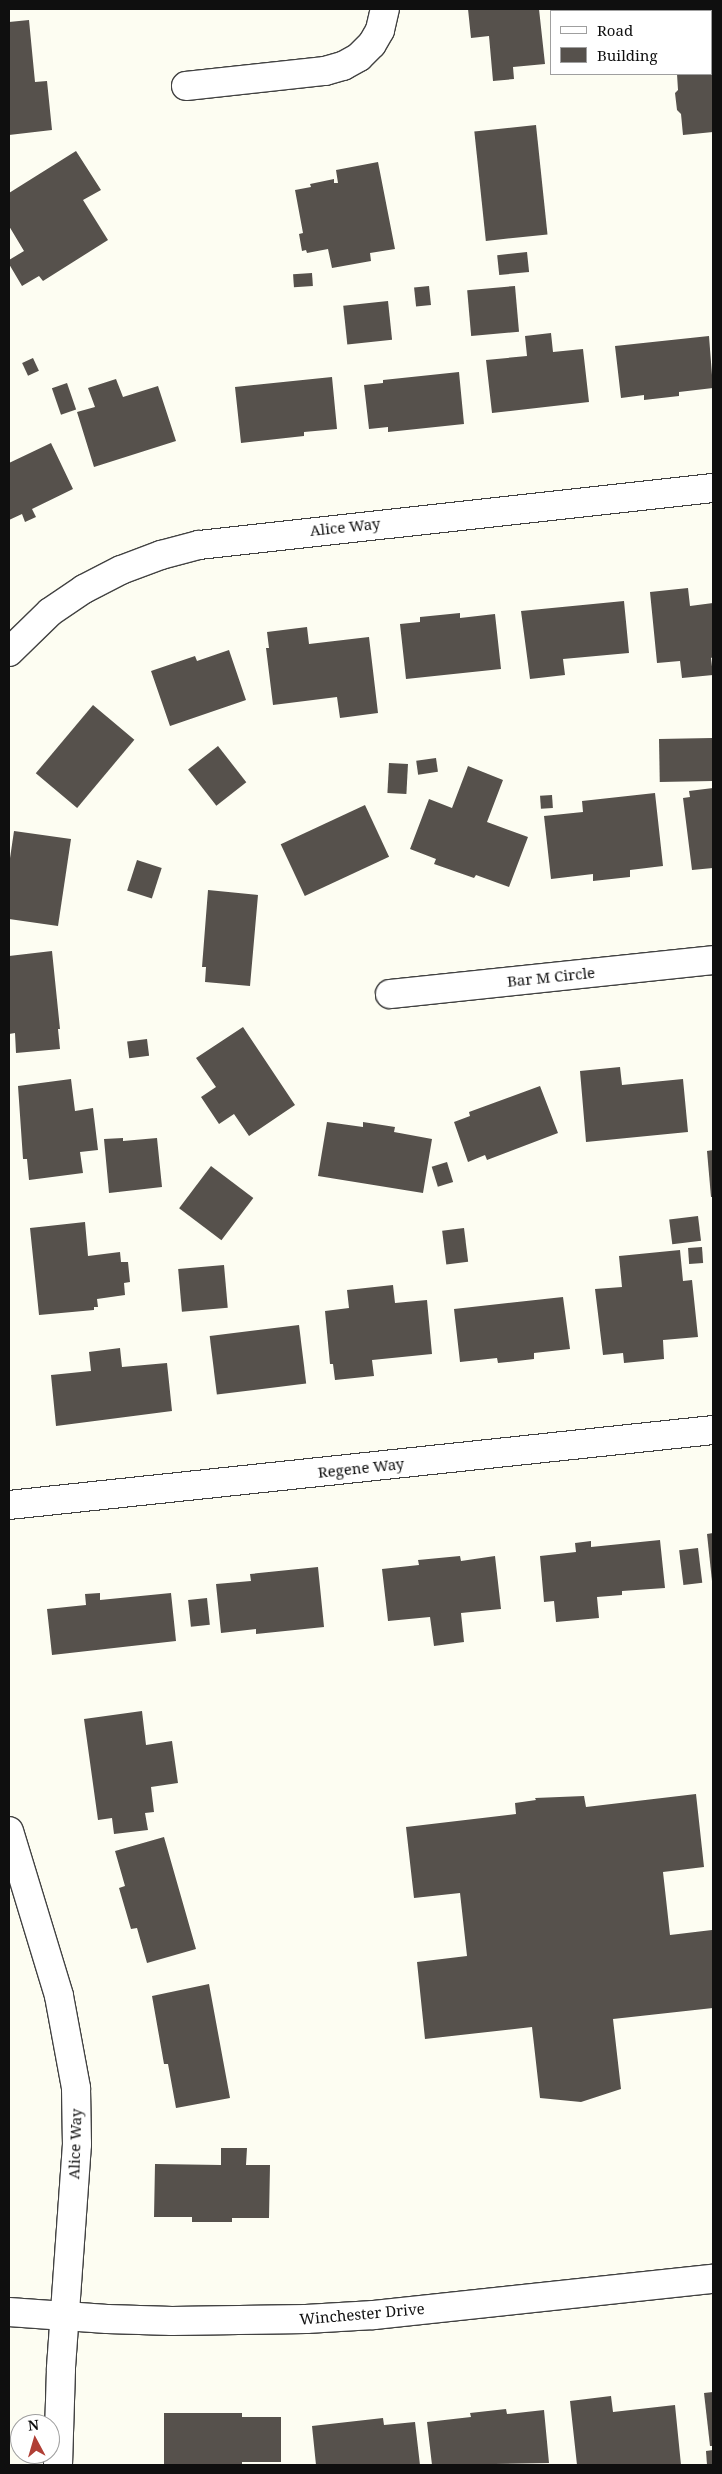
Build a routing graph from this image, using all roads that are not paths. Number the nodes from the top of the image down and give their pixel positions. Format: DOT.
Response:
graph roads {
  1 [pos="385,9"];
  2 [pos="186,86"];
  3 [pos="713,488"];
  4 [pos="9,652"];
  5 [pos="713,960"];
  6 [pos="390,994"];
  7 [pos="713,1430"];
  8 [pos="9,1505"];
  9 [pos="9,1831"];
  10 [pos="713,2279"];
  11 [pos="9,2312"];
  12 [pos="64,2316"];
  13 [pos="58,2465"];
  1 -- 2 [label="street"];
  3 -- 4 [label="street, Alice Way"];
  5 -- 6 [label="street, Bar M Circle"];
  7 -- 8 [label="street, Regene Way"];
  9 -- 12 [label="street, Alice Way"];
  10 -- 12 [label="street, Winchester Drive"];
  11 -- 12 [label="street, Winchester Drive"];
  12 -- 13 [label="street, Alice Way"];
}
